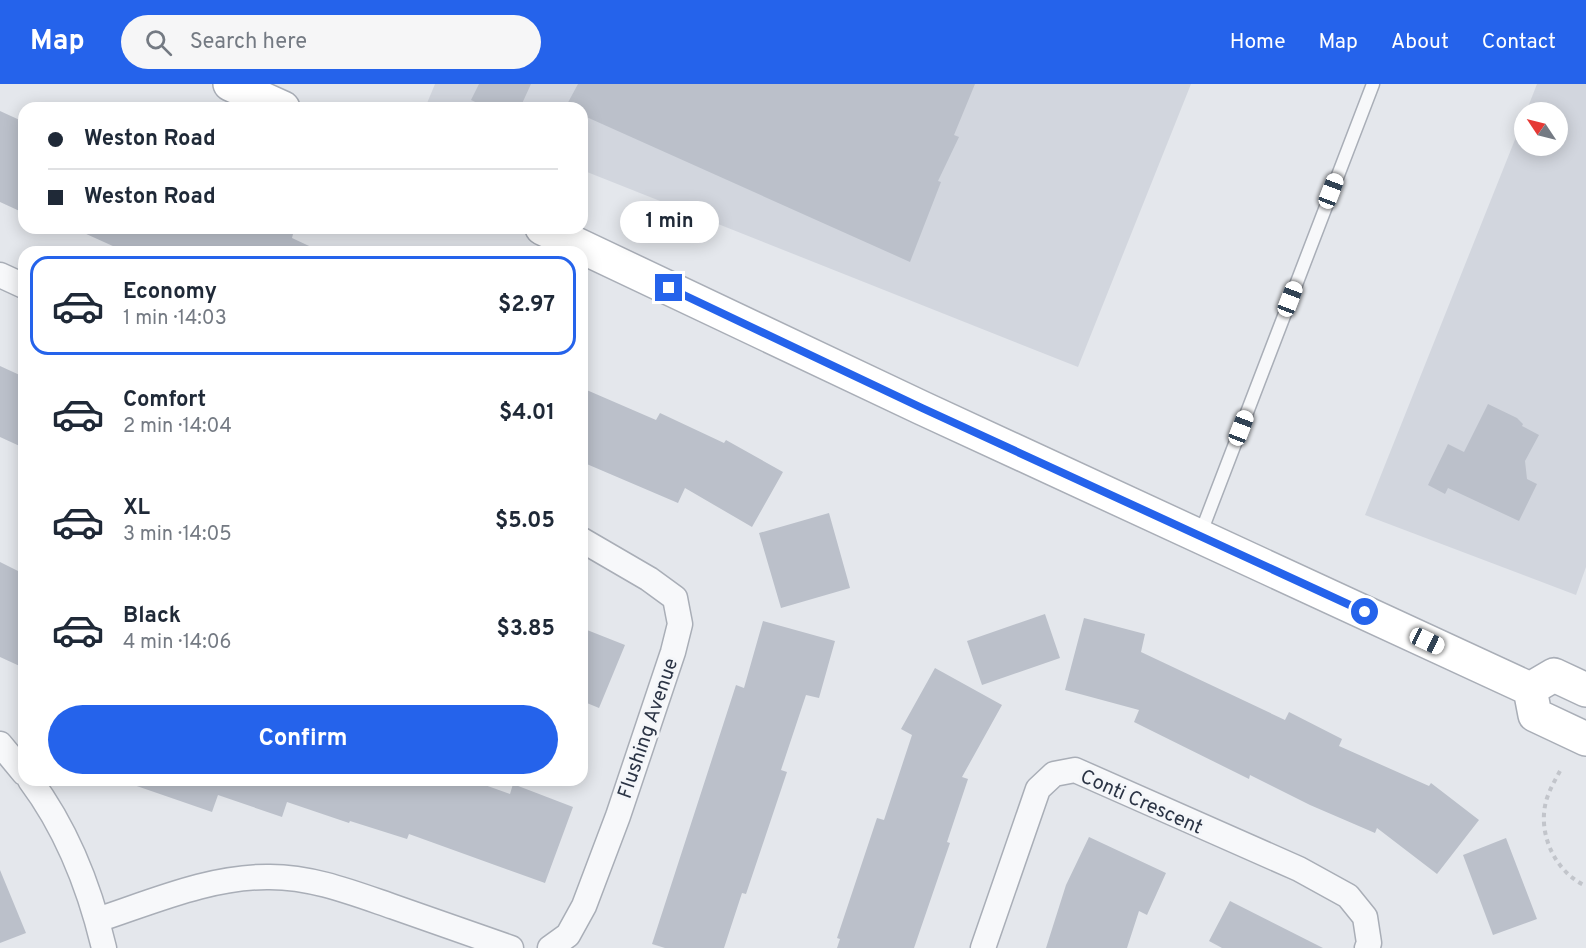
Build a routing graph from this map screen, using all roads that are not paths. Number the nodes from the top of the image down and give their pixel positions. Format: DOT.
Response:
graph roads {
  1 [pos="231,84"];
  2 [pos="1373,84"];
  3 [pos="269,102"];
  4 [pos="555,234"];
  5 [pos="580,246"];
  6 [pos="588,250"];
  7 [pos="0,275"];
  8 [pos="18,283"];
  9 [pos="1200,536"];
  10 [pos="588,543"];
  11 [pos="1530,689"];
  12 [pos="1586,690"];
  13 [pos="1586,739"];
  14 [pos="0,744"];
  15 [pos="18,766"];
  16 [pos="34,786"];
  17 [pos="97,920"];
  18 [pos="104,948"];
  19 [pos="511,948"];
  20 [pos="550,948"];
  21 [pos="983,948"];
  22 [pos="1367,948"];
  1 -- 3 [label="main road"];
  2 -- 9 [label="lane"];
  4 -- 5 [label="main road"];
  6 -- 9 [label="main road"];
  7 -- 8 [label="street"];
  9 -- 11 [label="main road"];
  10 -- 20 [label="street, Flushing Avenue"];
  11 -- 12 [label="main road"];
  11 -- 13 [label="main road"];
  14 -- 15 [label="street"];
  16 -- 17 [label="street"];
  17 -- 18 [label="street"];
  17 -- 19 [label="street"];
  21 -- 22 [label="street, Conti Crescent"];
}
